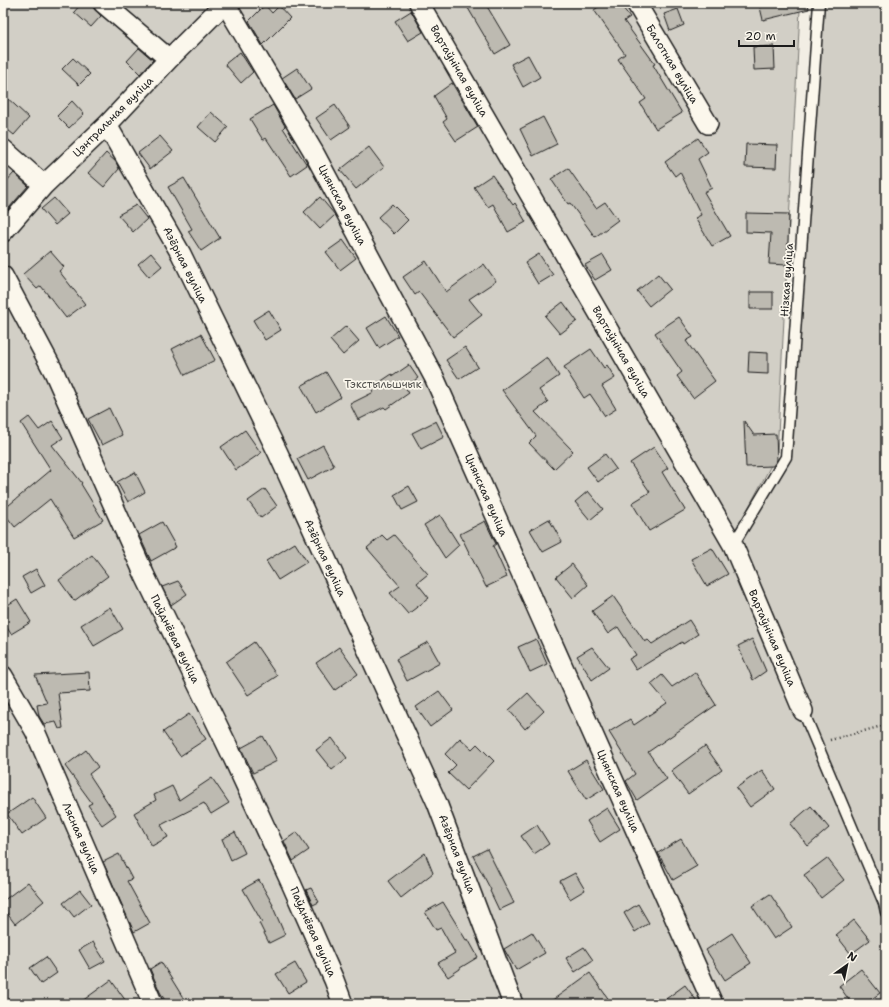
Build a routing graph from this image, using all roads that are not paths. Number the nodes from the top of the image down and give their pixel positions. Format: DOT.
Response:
graph roads {
  1 [pos="103,3"];
  2 [pos="225,3"];
  3 [pos="419,3"];
  4 [pos="636,3"];
  5 [pos="819,3"];
  6 [pos="169,59"];
  7 [pos="708,124"];
  8 [pos="107,125"];
  9 [pos="3,149"];
  10 [pos="44,185"];
  11 [pos="3,232"];
  12 [pos="3,276"];
  13 [pos="733,545"];
  14 [pos="3,676"];
  15 [pos="803,711"];
  16 [pos="886,912"];
  17 [pos="153,1004"];
  18 [pos="343,1004"];
  19 [pos="513,1004"];
  20 [pos="713,1004"];
  1 -- 6 [label="street"];
  2 -- 6 [label="street, Цэнтральная вуліца"];
  2 -- 20 [label="street, Цнянская вуліца"];
  3 -- 13 [label="street, Вартаўнічая вуліца"];
  4 -- 7 [label="street, Балотная вуліца"];
  5 -- 13 [label="lane, Нізкая вуліца"];
  6 -- 8 [label="street, Цэнтральная вуліца"];
  8 -- 10 [label="street, Цэнтральная вуліца"];
  8 -- 19 [label="street, Азёрная вуліца"];
  9 -- 10 [label="street"];
  10 -- 11 [label="street, Цэнтральная вуліца"];
  12 -- 18 [label="street, Паўднёвая вуліца"];
  13 -- 15 [label="street, Вартаўнічая вуліца"];
  14 -- 17 [label="street, Лясная вуліца"];
  15 -- 16 [label="lane"];
}
